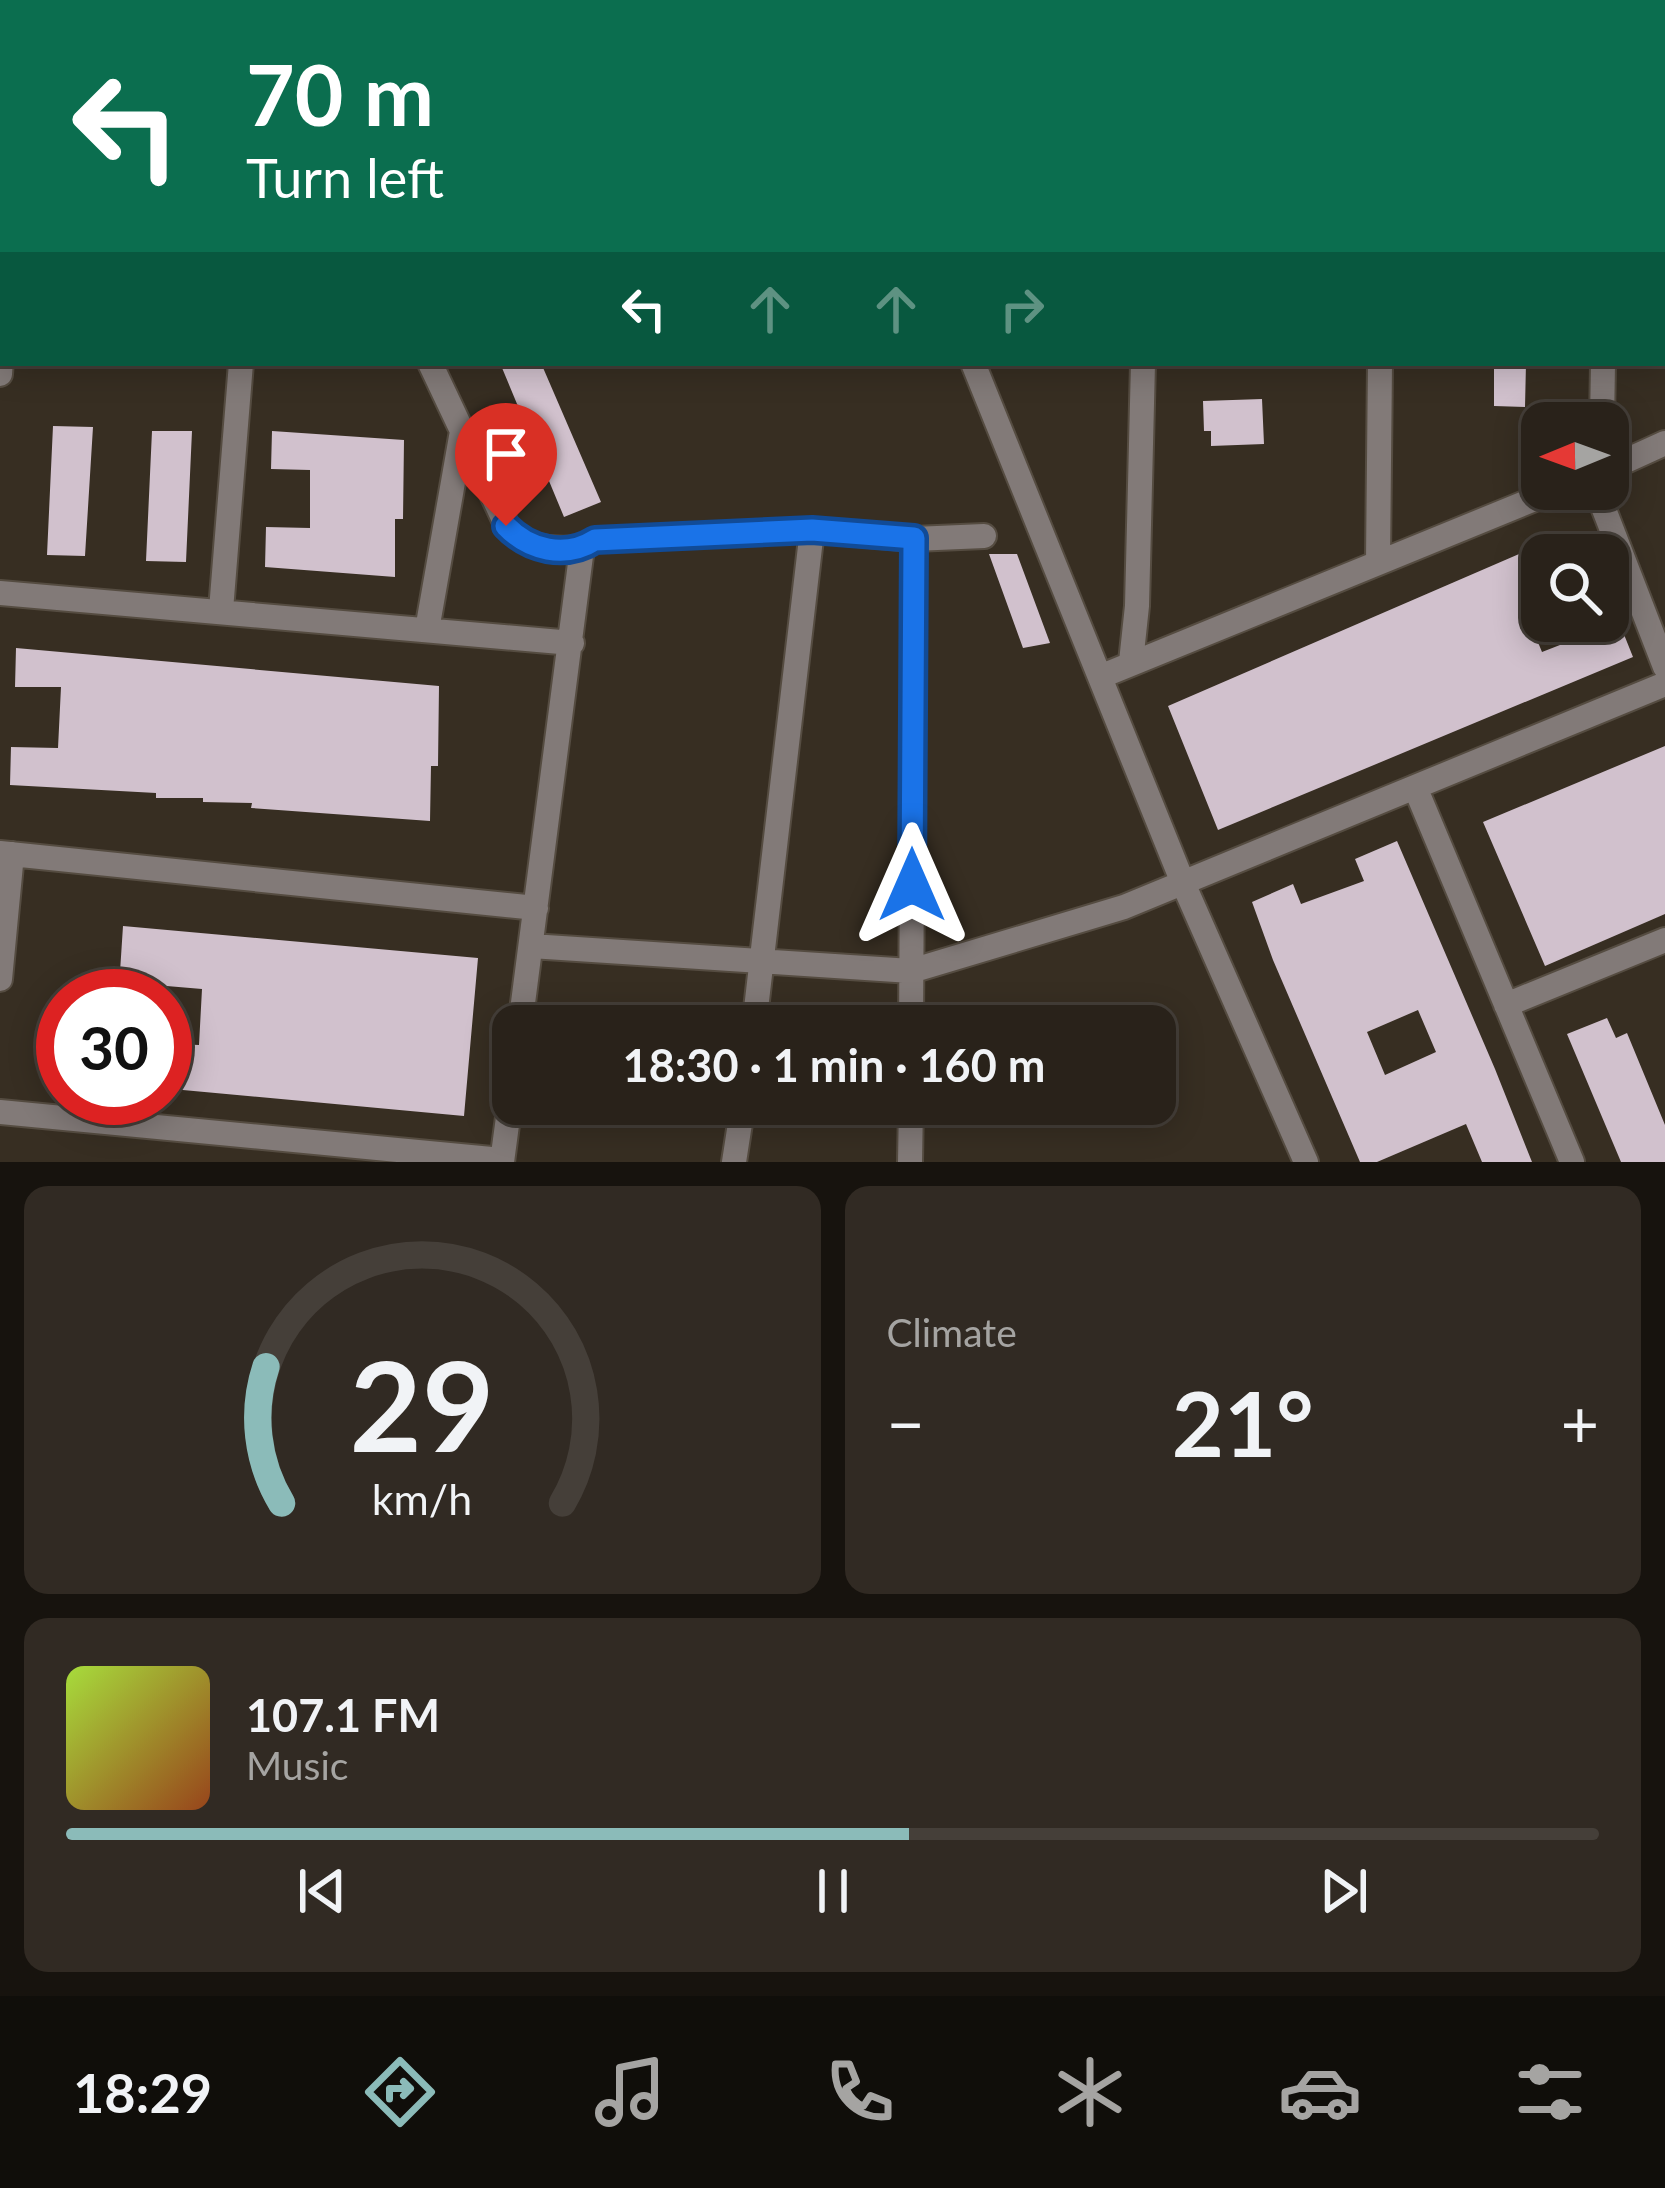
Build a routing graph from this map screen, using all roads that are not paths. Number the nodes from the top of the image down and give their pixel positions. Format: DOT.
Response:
graph roads {
  1 [pos="241,366"];
  2 [pos="431,366"];
  3 [pos="974,366"];
  4 [pos="1143,366"];
  5 [pos="1379,366"];
  6 [pos="1603,366"];
  7 [pos="1602,402"];
  8 [pos="462,431"];
  9 [pos="1665,443"];
  10 [pos="1629,459"];
  11 [pos="1521,504"];
  12 [pos="1608,510"];
  13 [pos="812,530"];
  14 [pos="984,536"];
  15 [pos="914,538"];
  16 [pos="582,548"];
  17 [pos="1378,561"];
  18 [pos="0,593"];
  19 [pos="221,610"];
  20 [pos="428,629"];
  21 [pos="572,643"];
  22 [pos="1131,662"];
  23 [pos="1665,668"];
  24 [pos="1102,676"];
  25 [pos="1665,684"];
  26 [pos="1415,787"];
  27 [pos="6,854"];
  28 [pos="1183,883"];
  29 [pos="536,908"];
  30 [pos="1665,940"];
  31 [pos="531,946"];
  32 [pos="764,962"];
  33 [pos="911,971"];
  34 [pos="0,979"];
  35 [pos="523,1005"];
  36 [pos="757,1005"];
  37 [pos="911,1005"];
  38 [pos="1506,1005"];
  39 [pos="0,1112"];
  40 [pos="507,1125"];
  41 [pos="739,1125"];
  42 [pos="910,1125"];
  43 [pos="502,1161"];
  44 [pos="734,1162"];
  45 [pos="910,1162"];
  46 [pos="1306,1162"];
  47 [pos="1572,1162"];
  1 -- 19 [label="street"];
  2 -- 8 [label="street"];
  3 -- 24 [label="street"];
  4 -- 22 [label="street"];
  5 -- 17 [label="street"];
  6 -- 7 [label="street"];
  8 -- 16 [label="street"];
  8 -- 20 [label="street"];
  9 -- 10 [label="street"];
  11 -- 17 [label="street"];
  12 -- 23 [label="street"];
  13 -- 15 [label="street"];
  13 -- 16 [label="street"];
  13 -- 32 [label="street"];
  14 -- 15 [label="street"];
  15 -- 33 [label="street"];
  16 -- 21 [label="street"];
  17 -- 22 [label="street"];
  18 -- 19 [label="street"];
  19 -- 20 [label="street"];
  20 -- 21 [label="street"];
  21 -- 29 [label="street"];
  22 -- 24 [label="street"];
  24 -- 28 [label="street"];
  25 -- 26 [label="street"];
  26 -- 28 [label="street"];
  26 -- 38 [label="street"];
  27 -- 29 [label="street"];
  27 -- 34 [label="street"];
  28 -- 33 [label="street"];
  28 -- 46 [label="street"];
  29 -- 31 [label="street"];
  30 -- 38 [label="street"];
  31 -- 32 [label="street"];
  31 -- 35 [label="street"];
  32 -- 33 [label="street"];
  32 -- 36 [label="street"];
  33 -- 37 [label="street"];
  38 -- 47 [label="street"];
  39 -- 43 [label="street"];
  40 -- 43 [label="street"];
  41 -- 44 [label="street"];
  42 -- 45 [label="street"];
}
